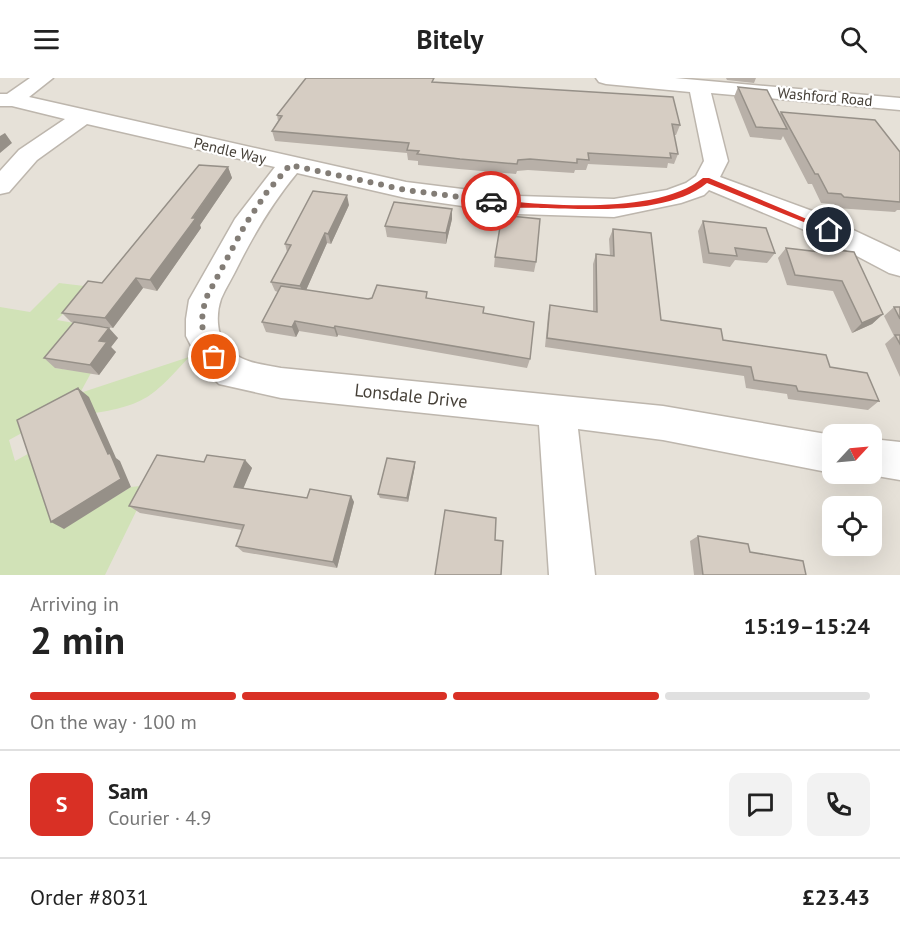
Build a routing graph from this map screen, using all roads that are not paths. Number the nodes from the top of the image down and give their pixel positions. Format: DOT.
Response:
graph roads {
  1 [pos="43,78"];
  2 [pos="606,78"];
  3 [pos="699,87"];
  4 [pos="6,100"];
  5 [pos="900,104"];
  6 [pos="82,117"];
  7 [pos="290,165"];
  8 [pos="706,180"];
  9 [pos="0,186"];
  10 [pos="900,265"];
  11 [pos="556,410"];
  12 [pos="822,452"];
  13 [pos="882,459"];
  14 [pos="900,461"];
  15 [pos="572,575"];
  1 -- 4 [label="street, Pendle Way"];
  2 -- 3 [label="street, Washford Road"];
  3 -- 5 [label="street, Washford Road"];
  3 -- 8 [label="street"];
  4 -- 6 [label="street, Pendle Way"];
  6 -- 7 [label="street, Pendle Way"];
  6 -- 9 [label="street"];
  7 -- 8 [label="street, Pendle Way"];
  7 -- 11 [label="street, Lonsdale Drive"];
  8 -- 10 [label="street"];
  11 -- 12 [label="street, Lonsdale Drive"];
  11 -- 15 [label="street"];
  13 -- 14 [label="street"];
}
